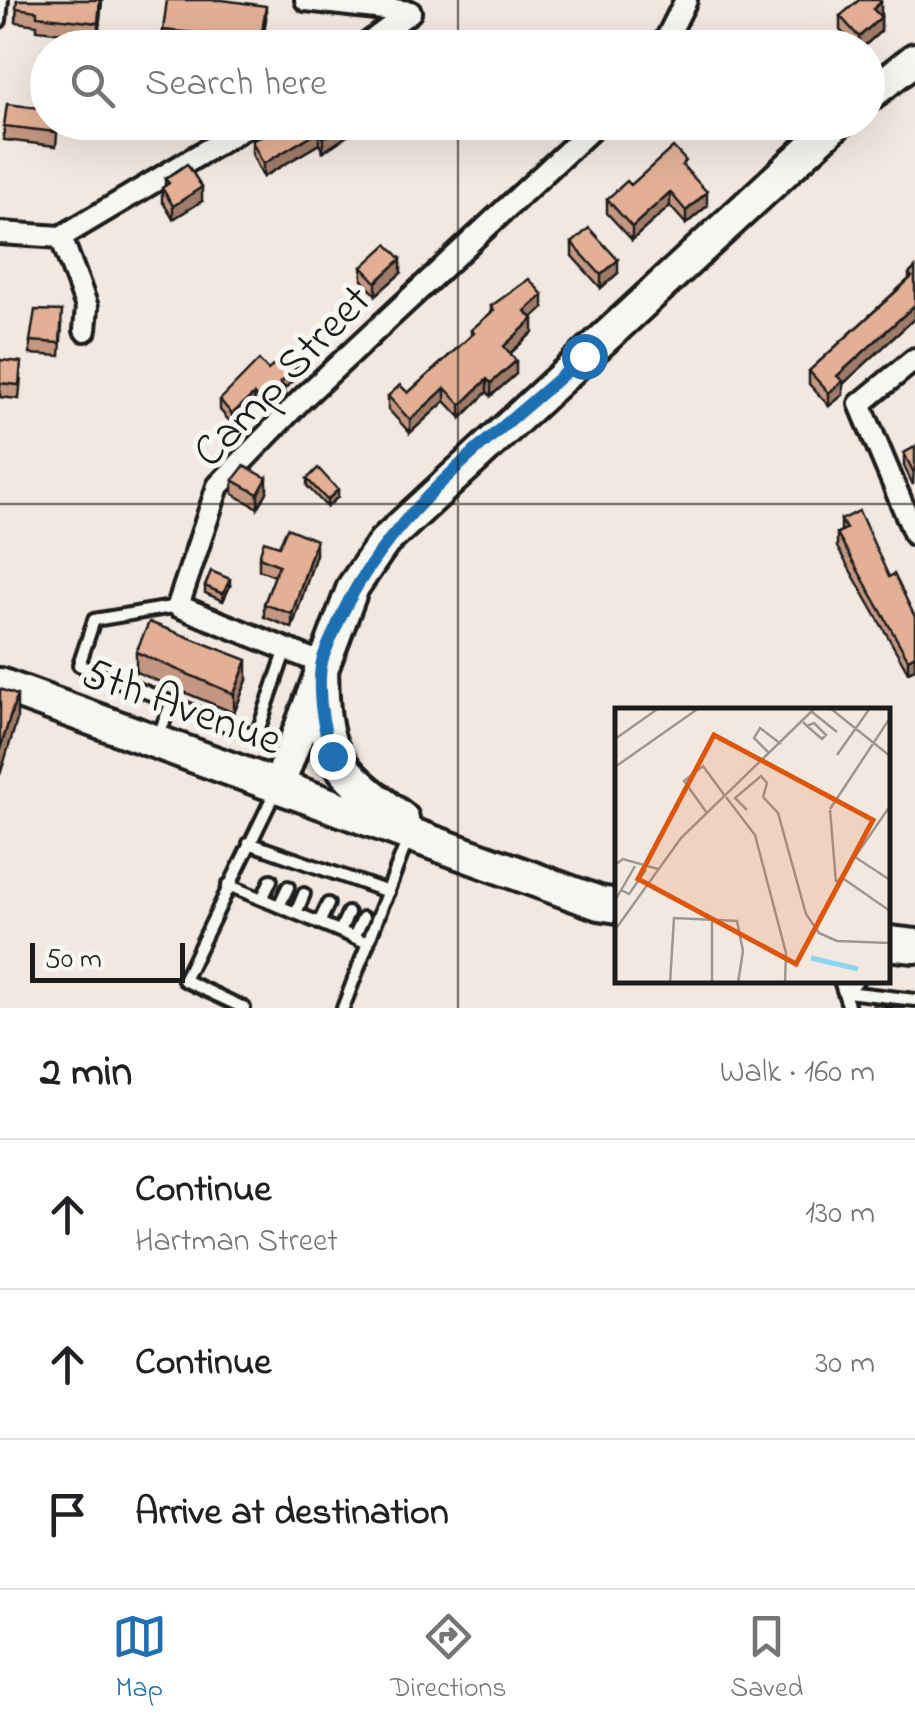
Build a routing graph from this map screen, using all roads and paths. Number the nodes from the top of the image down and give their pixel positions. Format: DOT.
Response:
graph roads {
  1 [pos="2,0"];
  2 [pos="306,0"];
  3 [pos="686,0"];
  4 [pos="366,3"];
  5 [pos="0,21"];
  6 [pos="386,30"];
  7 [pos="671,30"];
  8 [pos="915,58"];
  9 [pos="885,82"];
  10 [pos="224,140"];
  11 [pos="580,140"];
  12 [pos="819,140"];
  13 [pos="0,233"];
  14 [pos="61,236"];
  15 [pos="84,330"];
  16 [pos="915,359"];
  17 [pos="915,534"];
  18 [pos="178,606"];
  19 [pos="286,648"];
  20 [pos="321,663"];
  21 [pos="0,685"];
  22 [pos="171,704"];
  23 [pos="156,743"];
  24 [pos="278,787"];
  25 [pos="420,836"];
  26 [pos="250,843"];
  27 [pos="317,866"];
  28 [pos="341,875"];
  29 [pos="312,879"];
  30 [pos="271,880"];
  31 [pos="362,883"];
  32 [pos="228,885"];
  33 [pos="288,887"];
  34 [pos="335,888"];
  35 [pos="382,890"];
  36 [pos="304,894"];
  37 [pos="356,898"];
  38 [pos="262,899"];
  39 [pos="370,902"];
  40 [pos="328,904"];
  41 [pos="280,906"];
  42 [pos="615,906"];
  43 [pos="296,913"];
  44 [pos="348,913"];
  45 [pos="362,918"];
  46 [pos="319,922"];
  47 [pos="340,931"];
  48 [pos="354,937"];
  49 [pos="368,943"];
  50 [pos="890,943"];
  51 [pos="915,946"];
  52 [pos="842,983"];
  53 [pos="854,983"];
  54 [pos="847,992"];
  55 [pos="915,1000"];
  56 [pos="244,1008"];
  57 [pos="344,1008"];
  58 [pos="850,1008"];
  1 -- 5 [label="lane"];
  2 -- 4 [label="street"];
  3 -- 7 [label="street"];
  4 -- 6 [label="street"];
  8 -- 9 [label="main road"];
  10 -- 14 [label="street"];
  11 -- 18 [label="street, Camp Street"];
  12 -- 20 [label="main road"];
  13 -- 14 [label="street"];
  14 -- 15 [label="street"];
  16 -- 17 [label="street"];
  18 -- 19 [label="street"];
  18 -- 22 [label="lane"];
  19 -- 20 [label="street"];
  19 -- 22 [label="lane"];
  20 -- 24 [label="main road"];
  20 -- 25 [label="main road"];
  21 -- 23 [label="main road, 5th Avenue"];
  22 -- 23 [label="lane"];
  23 -- 24 [label="main road, 5th Avenue"];
  24 -- 25 [label="main road, 5th Avenue"];
  24 -- 26 [label="lane"];
  25 -- 35 [label="lane"];
  25 -- 42 [label="main road, 5th Avenue"];
  26 -- 27 [label="lane"];
  26 -- 32 [label="lane"];
  27 -- 28 [label="lane"];
  27 -- 29 [label="lane"];
  28 -- 31 [label="lane"];
  28 -- 34 [label="lane"];
  30 -- 38 [label="lane"];
  31 -- 35 [label="lane"];
  31 -- 37 [label="lane"];
  32 -- 38 [label="lane"];
  32 -- 56 [label="lane"];
  33 -- 41 [label="lane"];
  35 -- 39 [label="lane"];
  35 -- 49 [label="lane"];
  36 -- 43 [label="lane"];
  38 -- 41 [label="lane"];
  40 -- 46 [label="lane"];
  41 -- 43 [label="lane"];
  43 -- 46 [label="lane"];
  44 -- 47 [label="lane"];
  45 -- 48 [label="lane"];
  46 -- 47 [label="lane"];
  47 -- 48 [label="lane"];
  48 -- 49 [label="lane"];
  49 -- 57 [label="lane"];
  50 -- 51 [label="main road"];
  52 -- 54 [label="lane"];
  53 -- 54 [label="lane"];
  54 -- 55 [label="lane"];
  54 -- 58 [label="lane"];
}
